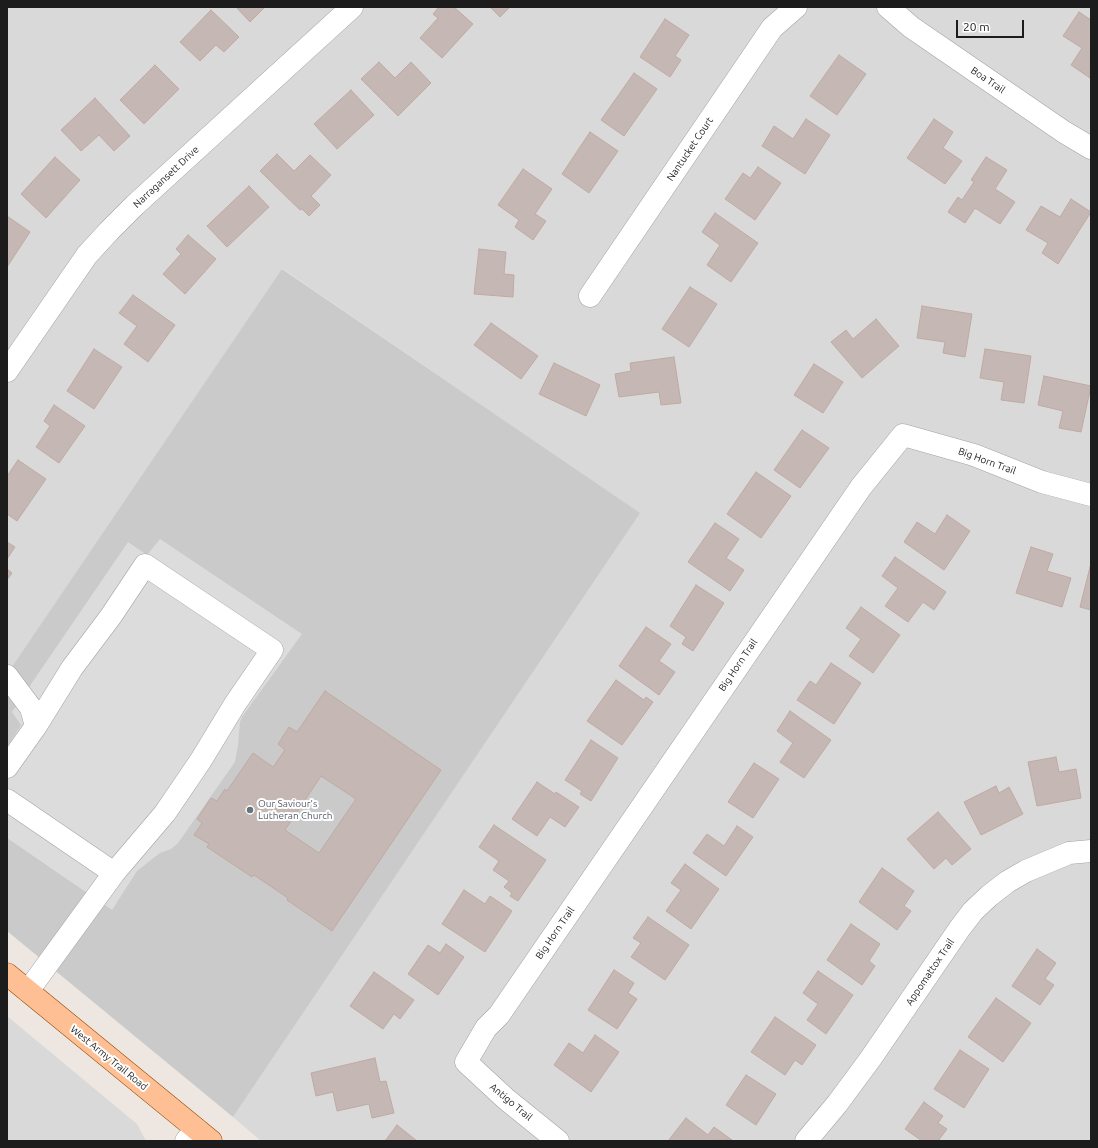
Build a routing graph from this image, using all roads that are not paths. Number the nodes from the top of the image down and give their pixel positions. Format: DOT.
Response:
graph roads {
  1 [pos="352,7"];
  2 [pos="796,7"];
  3 [pos="888,7"];
  4 [pos="1091,148"];
  5 [pos="590,296"];
  6 [pos="7,371"];
  7 [pos="1091,496"];
  8 [pos="7,676"];
  9 [pos="36,726"];
  10 [pos="7,767"];
  11 [pos="7,800"];
  12 [pos="1091,851"];
  13 [pos="114,873"];
  14 [pos="7,974"];
  15 [pos="28,992"];
  16 [pos="466,1062"];
  17 [pos="198,1137"];
  18 [pos="558,1141"];
  19 [pos="806,1141"];
  1 -- 6 [label="street, Narragansett Drive"];
  2 -- 5 [label="street, Nantucket Court"];
  3 -- 4 [label="street, Boa Trail"];
  7 -- 16 [label="street, Big Horn Trail"];
  8 -- 9 [label="street"];
  9 -- 10 [label="street"];
  9 -- 13 [label="street"];
  11 -- 13 [label="street"];
  12 -- 19 [label="street, Appomattox Trail"];
  13 -- 15 [label="street"];
  14 -- 15 [label="main road, West Army Trail Road"];
  15 -- 17 [label="main road, West Army Trail Road"];
  16 -- 18 [label="street, Antigo Trail"];
}
